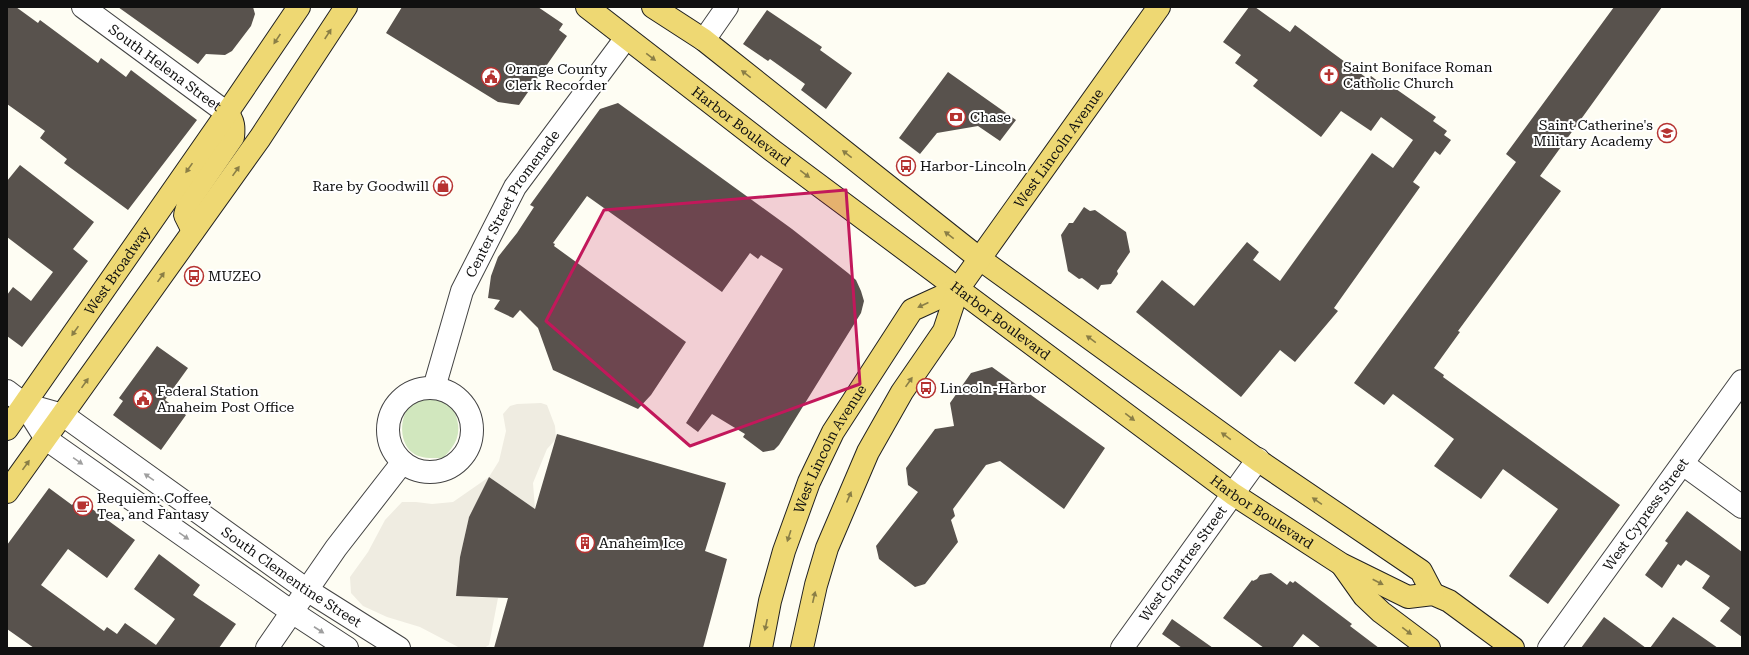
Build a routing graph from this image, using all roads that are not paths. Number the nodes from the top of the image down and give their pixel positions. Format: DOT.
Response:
graph roads {
  1 [pos="83,7"];
  2 [pos="299,7"];
  3 [pos="346,7"];
  4 [pos="587,7"];
  5 [pos="653,7"];
  6 [pos="728,7"];
  7 [pos="1159,7"];
  8 [pos="626,38"];
  9 [pos="704,40"];
  10 [pos="227,113"];
  11 [pos="193,231"];
  12 [pos="980,259"];
  13 [pos="958,289"];
  14 [pos="1742,381"];
  15 [pos="434,388"];
  16 [pos="7,391"];
  17 [pos="24,404"];
  18 [pos="63,415"];
  19 [pos="7,429"];
  20 [pos="46,439"];
  21 [pos="1258,459"];
  22 [pos="402,462"];
  23 [pos="1683,464"];
  24 [pos="7,492"];
  25 [pos="1233,494"];
  26 [pos="1742,507"];
  27 [pos="1341,564"];
  28 [pos="307,590"];
  29 [pos="1433,594"];
  30 [pos="292,612"];
  31 [pos="267,648"];
  32 [pos="347,648"];
  33 [pos="399,648"];
  34 [pos="761,648"];
  35 [pos="802,648"];
  36 [pos="1122,648"];
  37 [pos="1429,648"];
  38 [pos="1513,648"];
  39 [pos="1549,648"];
  1 -- 10 [label="street, South Helena Street"];
  2 -- 10 [label="main road, West Broadway, one-way"];
  11 -- 3 [label="main road, one-way"];
  4 -- 8 [label="main road, Harbor Boulevard"];
  5 -- 9 [label="main road"];
  6 -- 9 [label="street"];
  7 -- 12 [label="main road, West Lincoln Avenue"];
  8 -- 13 [label="main road, Harbor Boulevard, one-way"];
  8 -- 15 [label="street, Center Street Promenade"];
  12 -- 9 [label="main road, one-way"];
  10 -- 11 [label="main road"];
  10 -- 17 [label="main road, West Broadway, one-way"];
  18 -- 11 [label="main road, one-way"];
  12 -- 13 [label="main road, West Lincoln Avenue"];
  21 -- 12 [label="main road, one-way"];
  13 -- 25 [label="main road, Harbor Boulevard, one-way"];
  13 -- 34 [label="main road, West Lincoln Avenue, one-way"];
  35 -- 13 [label="main road, West Lincoln Avenue, one-way"];
  14 -- 23 [label="street, West Cypress Street"];
  15 -- 22 [label="street"];
  15 -- 22 [label="street"];
  16 -- 17 [label="street, South Clementine Street"];
  17 -- 18 [label="street, South Clementine Street"];
  17 -- 19 [label="main road, West Broadway"];
  17 -- 20 [label="street, South Clementine Street"];
  18 -- 20 [label="main road"];
  28 -- 18 [label="street, South Clementine Street, one-way"];
  24 -- 20 [label="main road, one-way"];
  20 -- 30 [label="street, South Clementine Street, one-way"];
  21 -- 25 [label="street, West Chartres Street"];
  29 -- 21 [label="main road, one-way"];
  22 -- 28 [label="street"];
  23 -- 26 [label="street"];
  23 -- 39 [label="street, West Cypress Street"];
  25 -- 27 [label="main road, Harbor Boulevard"];
  25 -- 36 [label="street, West Chartres Street"];
  27 -- 29 [label="main road, Harbor Boulevard, one-way"];
  27 -- 37 [label="main road, one-way"];
  28 -- 30 [label="street"];
  28 -- 33 [label="street, South Clementine Street"];
  29 -- 38 [label="main road"];
  30 -- 31 [label="street"];
  30 -- 32 [label="street, South Clementine Street, one-way"];
}
